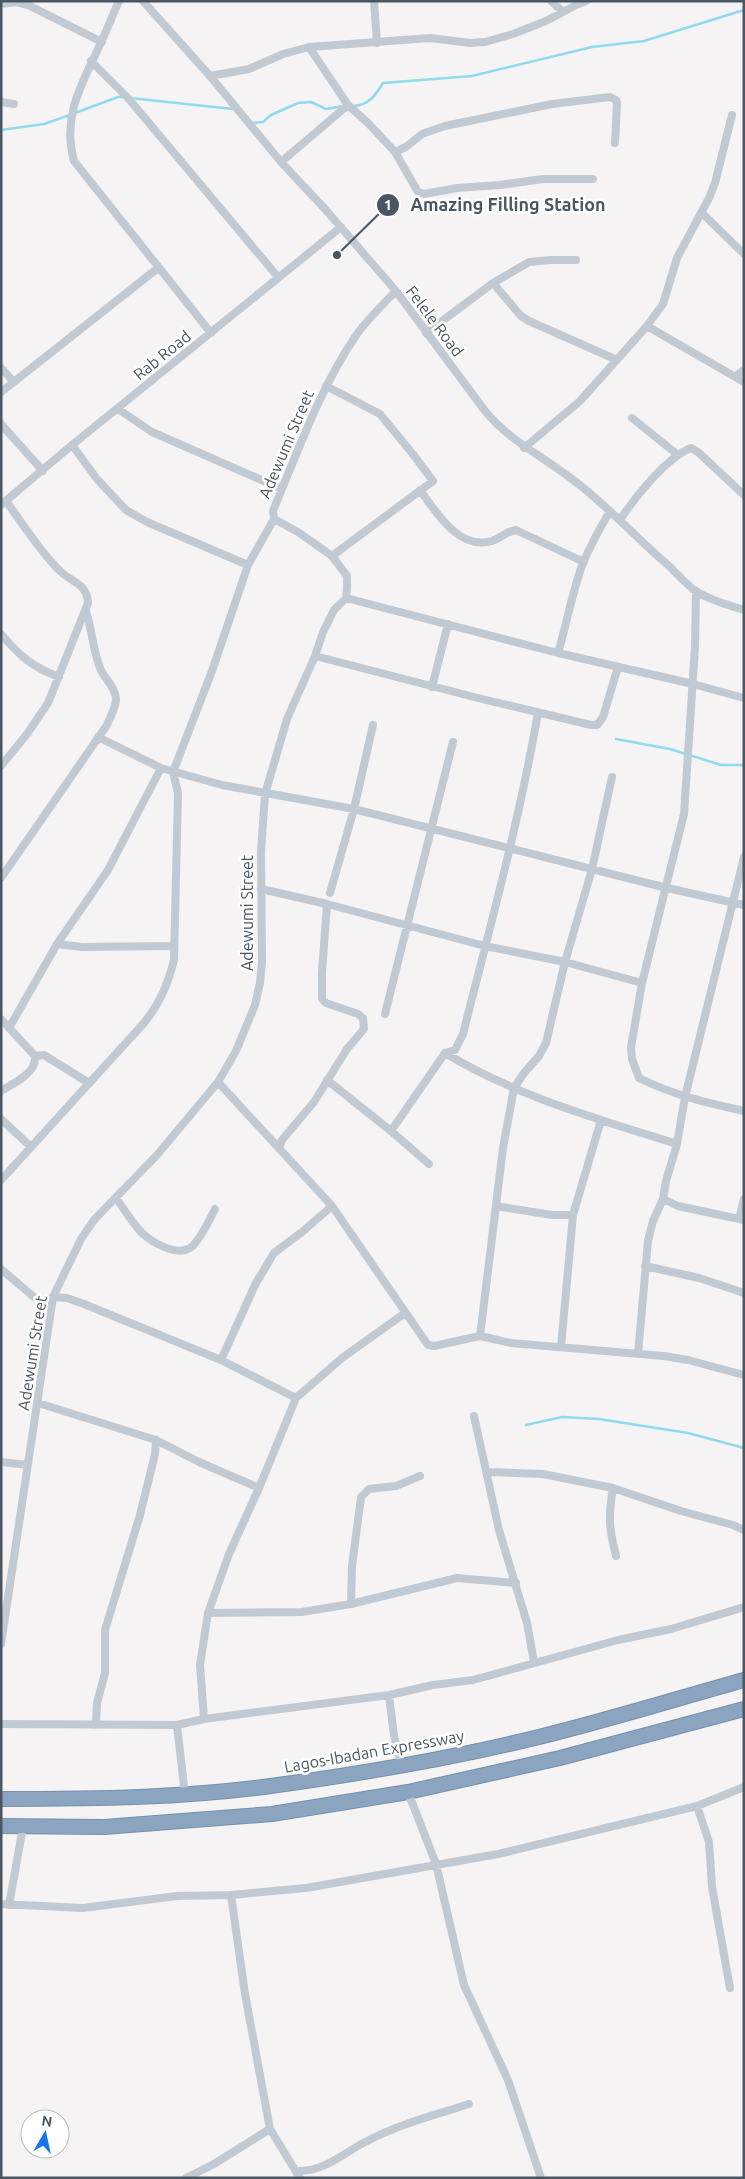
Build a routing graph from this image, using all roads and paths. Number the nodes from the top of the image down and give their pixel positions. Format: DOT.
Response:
graph roads {
  1 [pos="119,1"];
  2 [pos="142,1"];
  3 [pos="374,1"];
  4 [pos="552,1"];
  5 [pos="586,1"];
  6 [pos="1,4"];
  7 [pos="563,12"];
  8 [pos="102,42"];
  9 [pos="377,43"];
  10 [pos="309,47"];
  11 [pos="91,61"];
  12 [pos="210,76"];
  13 [pos="1,102"];
  14 [pos="14,104"];
  15 [pos="348,105"];
  16 [pos="732,115"];
  17 [pos="615,143"];
  18 [pos="394,152"];
  19 [pos="281,162"];
  20 [pos="593,180"];
  21 [pos="702,213"];
  22 [pos="341,228"];
  23 [pos="744,254"];
  24 [pos="576,260"];
  25 [pos="158,268"];
  26 [pos="278,277"];
  27 [pos="493,282"];
  28 [pos="396,291"];
  29 [pos="647,326"];
  30 [pos="426,332"];
  31 [pos="211,334"];
  32 [pos="618,360"];
  33 [pos="1,368"];
  34 [pos="744,370"];
  35 [pos="736,376"];
  36 [pos="13,381"];
  37 [pos="744,382"];
  38 [pos="326,386"];
  39 [pos="1,392"];
  40 [pos="118,409"];
  41 [pos="632,418"];
  42 [pos="1,424"];
  43 [pos="72,445"];
  44 [pos="524,448"];
  45 [pos="678,456"];
  46 [pos="43,471"];
  47 [pos="282,489"];
  48 [pos="420,490"];
  49 [pos="744,495"];
  50 [pos="4,503"];
  51 [pos="610,511"];
  52 [pos="274,519"];
  53 [pos="620,520"];
  54 [pos="332,556"];
  55 [pos="584,562"];
  56 [pos="248,565"];
  57 [pos="696,591"];
  58 [pos="346,598"];
  59 [pos="744,610"];
  60 [pos="86,611"];
  61 [pos="448,624"];
  62 [pos="1,634"];
  63 [pos="558,653"];
  64 [pos="315,656"];
  65 [pos="618,667"];
  66 [pos="59,678"];
  67 [pos="693,684"];
  68 [pos="432,687"];
  69 [pos="744,698"];
  70 [pos="538,713"];
  71 [pos="373,725"];
  72 [pos="98,738"];
  73 [pos="453,742"];
  74 [pos="4,756"];
  75 [pos="1,766"];
  76 [pos="161,768"];
  77 [pos="173,772"];
  78 [pos="612,778"];
  79 [pos="265,794"];
  80 [pos="354,810"];
  81 [pos="432,828"];
  82 [pos="511,848"];
  83 [pos="744,857"];
  84 [pos="592,869"];
  85 [pos="1,878"];
  86 [pos="667,888"];
  87 [pos="261,889"];
  88 [pos="330,893"];
  89 [pos="732,902"];
  90 [pos="327,904"];
  91 [pos="744,905"];
  92 [pos="408,927"];
  93 [pos="57,944"];
  94 [pos="174,946"];
  95 [pos="485,946"];
  96 [pos="565,962"];
  97 [pos="642,984"];
  98 [pos="385,1014"];
  99 [pos="1,1019"];
  100 [pos="9,1028"];
  101 [pos="444,1053"];
  102 [pos="35,1056"];
  103 [pos="326,1080"];
  104 [pos="218,1082"];
  105 [pos="89,1083"];
  106 [pos="514,1088"];
  107 [pos="1,1091"];
  108 [pos="685,1098"];
  109 [pos="744,1111"];
  110 [pos="1,1119"];
  111 [pos="602,1120"];
  112 [pos="391,1131"];
  113 [pos="677,1144"];
  114 [pos="31,1146"];
  115 [pos="279,1148"];
  116 [pos="429,1164"];
  117 [pos="1,1180"];
  118 [pos="116,1198"];
  119 [pos="663,1199"];
  120 [pos="744,1199"];
  121 [pos="332,1206"];
  122 [pos="496,1206"];
  123 [pos="216,1209"];
  124 [pos="573,1214"];
  125 [pos="741,1220"];
  126 [pos="645,1266"];
  127 [pos="1,1269"];
  128 [pos="744,1293"];
  129 [pos="53,1297"];
  130 [pos="405,1313"];
  131 [pos="480,1336"];
  132 [pos="561,1347"];
  133 [pos="638,1354"];
  134 [pos="221,1360"];
  135 [pos="744,1375"];
  136 [pos="296,1398"];
  137 [pos="38,1403"];
  138 [pos="474,1416"];
  139 [pos="156,1440"];
  140 [pos="1,1462"];
  141 [pos="28,1465"];
  142 [pos="488,1472"];
  143 [pos="420,1476"];
  144 [pos="260,1488"];
  145 [pos="613,1488"];
  146 [pos="744,1530"];
  147 [pos="616,1556"];
  148 [pos="516,1582"];
  149 [pos="350,1604"];
  150 [pos="744,1606"];
  151 [pos="208,1613"];
  152 [pos="1,1644"];
  153 [pos="534,1662"];
  154 [pos="744,1680"];
  155 [pos="389,1695"];
  156 [pos="744,1709"];
  157 [pos="204,1719"];
  158 [pos="1,1724"];
  159 [pos="96,1725"];
  160 [pos="177,1725"];
  161 [pos="402,1766"];
  162 [pos="744,1787"];
  163 [pos="408,1792"];
  164 [pos="185,1795"];
  165 [pos="1,1799"];
  166 [pos="697,1806"];
  167 [pos="1,1826"];
  168 [pos="22,1827"];
  169 [pos="436,1864"];
  170 [pos="231,1895"];
  171 [pos="5,1904"];
  172 [pos="730,1988"];
  173 [pos="469,2104"];
  174 [pos="270,2129"];
  175 [pos="299,2175"];
  176 [pos="186,2178"];
  177 [pos="541,2178"];
  1 -- 8 [label="street"];
  2 -- 12 [label="street, Felele Road"];
  3 -- 9 [label="street"];
  4 -- 7 [label="street"];
  5 -- 7 [label="street"];
  6 -- 8 [label="street"];
  7 -- 9 [label="street"];
  8 -- 11 [label="street"];
  9 -- 10 [label="street"];
  10 -- 12 [label="street"];
  10 -- 15 [label="street"];
  11 -- 25 [label="street"];
  11 -- 26 [label="street"];
  12 -- 19 [label="street, Felele Road"];
  13 -- 14 [label="street"];
  15 -- 18 [label="street"];
  15 -- 19 [label="street"];
  16 -- 21 [label="street"];
  17 -- 18 [label="street"];
  18 -- 20 [label="street"];
  19 -- 22 [label="street, Felele Road"];
  21 -- 23 [label="street"];
  21 -- 29 [label="street"];
  22 -- 26 [label="street, Rab Road"];
  22 -- 28 [label="street, Felele Road"];
  24 -- 27 [label="street"];
  25 -- 31 [label="street"];
  25 -- 36 [label="street"];
  26 -- 31 [label="street, Rab Road"];
  27 -- 30 [label="street"];
  27 -- 32 [label="street"];
  28 -- 30 [label="street, Felele Road"];
  28 -- 38 [label="street, Adewumi Street"];
  29 -- 32 [label="street"];
  29 -- 35 [label="street"];
  30 -- 44 [label="street, Felele Road"];
  31 -- 40 [label="street, Rab Road"];
  32 -- 44 [label="street"];
  33 -- 36 [label="street"];
  34 -- 35 [label="street"];
  35 -- 37 [label="street"];
  36 -- 39 [label="street"];
  38 -- 47 [label="street, Adewumi Street"];
  38 -- 48 [label="street"];
  40 -- 43 [label="street, Rab Road"];
  40 -- 47 [label="street"];
  41 -- 45 [label="street"];
  42 -- 46 [label="street"];
  43 -- 46 [label="street, Rab Road"];
  43 -- 56 [label="street"];
  44 -- 51 [label="street, Felele Road"];
  45 -- 49 [label="street"];
  45 -- 53 [label="street"];
  46 -- 50 [label="street, Rab Road"];
  47 -- 52 [label="street, Adewumi Street"];
  48 -- 54 [label="street"];
  48 -- 55 [label="street"];
  50 -- 60 [label="street"];
  51 -- 53 [label="street, Felele Road"];
  51 -- 55 [label="street"];
  52 -- 54 [label="street, Adewumi Street"];
  52 -- 56 [label="street"];
  53 -- 57 [label="street, Felele Road"];
  54 -- 58 [label="street, Adewumi Street"];
  55 -- 63 [label="street"];
  56 -- 77 [label="street"];
  57 -- 59 [label="street, Felele Road"];
  57 -- 67 [label="street"];
  58 -- 61 [label="street"];
  58 -- 64 [label="street, Adewumi Street"];
  60 -- 66 [label="street"];
  60 -- 72 [label="street"];
  61 -- 63 [label="street"];
  61 -- 68 [label="street"];
  62 -- 66 [label="street"];
  63 -- 65 [label="street"];
  64 -- 68 [label="street"];
  64 -- 79 [label="street, Adewumi Street"];
  65 -- 67 [label="street"];
  65 -- 70 [label="street"];
  66 -- 74 [label="street"];
  67 -- 69 [label="street"];
  67 -- 86 [label="street"];
  68 -- 70 [label="street"];
  70 -- 82 [label="street"];
  71 -- 80 [label="street"];
  72 -- 76 [label="street"];
  72 -- 85 [label="street"];
  73 -- 81 [label="street"];
  74 -- 75 [label="street"];
  76 -- 77 [label="street"];
  76 -- 93 [label="street"];
  77 -- 79 [label="street"];
  77 -- 94 [label="street"];
  78 -- 84 [label="street"];
  79 -- 80 [label="street"];
  79 -- 87 [label="street, Adewumi Street"];
  80 -- 81 [label="street"];
  80 -- 88 [label="street"];
  81 -- 82 [label="street"];
  81 -- 92 [label="street"];
  82 -- 84 [label="street"];
  82 -- 95 [label="street"];
  83 -- 89 [label="street"];
  84 -- 86 [label="street"];
  84 -- 96 [label="street"];
  86 -- 89 [label="street"];
  86 -- 97 [label="street"];
  87 -- 90 [label="street"];
  87 -- 104 [label="street, Adewumi Street"];
  89 -- 91 [label="street"];
  89 -- 108 [label="street"];
  90 -- 92 [label="street"];
  90 -- 103 [label="street"];
  92 -- 95 [label="street"];
  92 -- 98 [label="street"];
  93 -- 94 [label="street"];
  93 -- 100 [label="street"];
  94 -- 105 [label="street"];
  95 -- 96 [label="street"];
  95 -- 101 [label="street"];
  96 -- 97 [label="street"];
  96 -- 106 [label="street"];
  97 -- 108 [label="street"];
  99 -- 100 [label="street"];
  100 -- 102 [label="street"];
  101 -- 106 [label="street"];
  101 -- 112 [label="street"];
  102 -- 105 [label="street"];
  102 -- 107 [label="street"];
  103 -- 112 [label="street"];
  103 -- 115 [label="street"];
  104 -- 115 [label="street"];
  104 -- 118 [label="street, Adewumi Street"];
  105 -- 114 [label="street"];
  106 -- 111 [label="street"];
  106 -- 122 [label="street"];
  108 -- 109 [label="street"];
  108 -- 113 [label="street"];
  110 -- 114 [label="street"];
  111 -- 113 [label="street"];
  111 -- 124 [label="street"];
  112 -- 116 [label="street"];
  113 -- 119 [label="street"];
  114 -- 117 [label="street"];
  115 -- 121 [label="street"];
  118 -- 123 [label="street"];
  118 -- 129 [label="street, Adewumi Street"];
  119 -- 125 [label="street"];
  119 -- 126 [label="street"];
  120 -- 125 [label="street"];
  121 -- 130 [label="street"];
  121 -- 134 [label="street"];
  122 -- 124 [label="street"];
  122 -- 131 [label="street"];
  124 -- 132 [label="street"];
  126 -- 128 [label="street"];
  126 -- 133 [label="street"];
  127 -- 129 [label="street"];
  129 -- 134 [label="street"];
  129 -- 137 [label="street, Adewumi Street"];
  130 -- 131 [label="street"];
  130 -- 136 [label="street"];
  131 -- 132 [label="street"];
  132 -- 133 [label="street"];
  133 -- 135 [label="street"];
  134 -- 136 [label="street"];
  136 -- 144 [label="street"];
  137 -- 139 [label="street"];
  137 -- 141 [label="street, Adewumi Street"];
  138 -- 142 [label="street"];
  139 -- 144 [label="street"];
  139 -- 159 [label="street"];
  140 -- 141 [label="street"];
  141 -- 152 [label="street, Adewumi Street"];
  142 -- 145 [label="street"];
  142 -- 148 [label="street"];
  143 -- 149 [label="street"];
  144 -- 151 [label="street"];
  145 -- 146 [label="street"];
  145 -- 147 [label="street"];
  148 -- 149 [label="street"];
  148 -- 153 [label="street"];
  149 -- 151 [label="street"];
  150 -- 153 [label="street"];
  151 -- 157 [label="street"];
  153 -- 155 [label="street"];
  154 -- 161 [label="highway, Lagos-Ibadan Expressway"];
  155 -- 157 [label="street"];
  155 -- 161 [label="street"];
  156 -- 163 [label="highway"];
  157 -- 160 [label="street"];
  158 -- 159 [label="street"];
  159 -- 160 [label="street"];
  160 -- 164 [label="street"];
  161 -- 164 [label="highway, Lagos-Ibadan Expressway"];
  162 -- 166 [label="street"];
  163 -- 168 [label="highway"];
  163 -- 169 [label="street"];
  164 -- 165 [label="highway, Lagos-Ibadan Expressway"];
  166 -- 169 [label="street"];
  166 -- 172 [label="street"];
  167 -- 168 [label="highway"];
  168 -- 171 [label="street"];
  169 -- 170 [label="street"];
  169 -- 177 [label="street"];
  170 -- 171 [label="street"];
  170 -- 174 [label="street"];
  173 -- 175 [label="street"];
  174 -- 175 [label="street"];
  174 -- 176 [label="street"];
}
